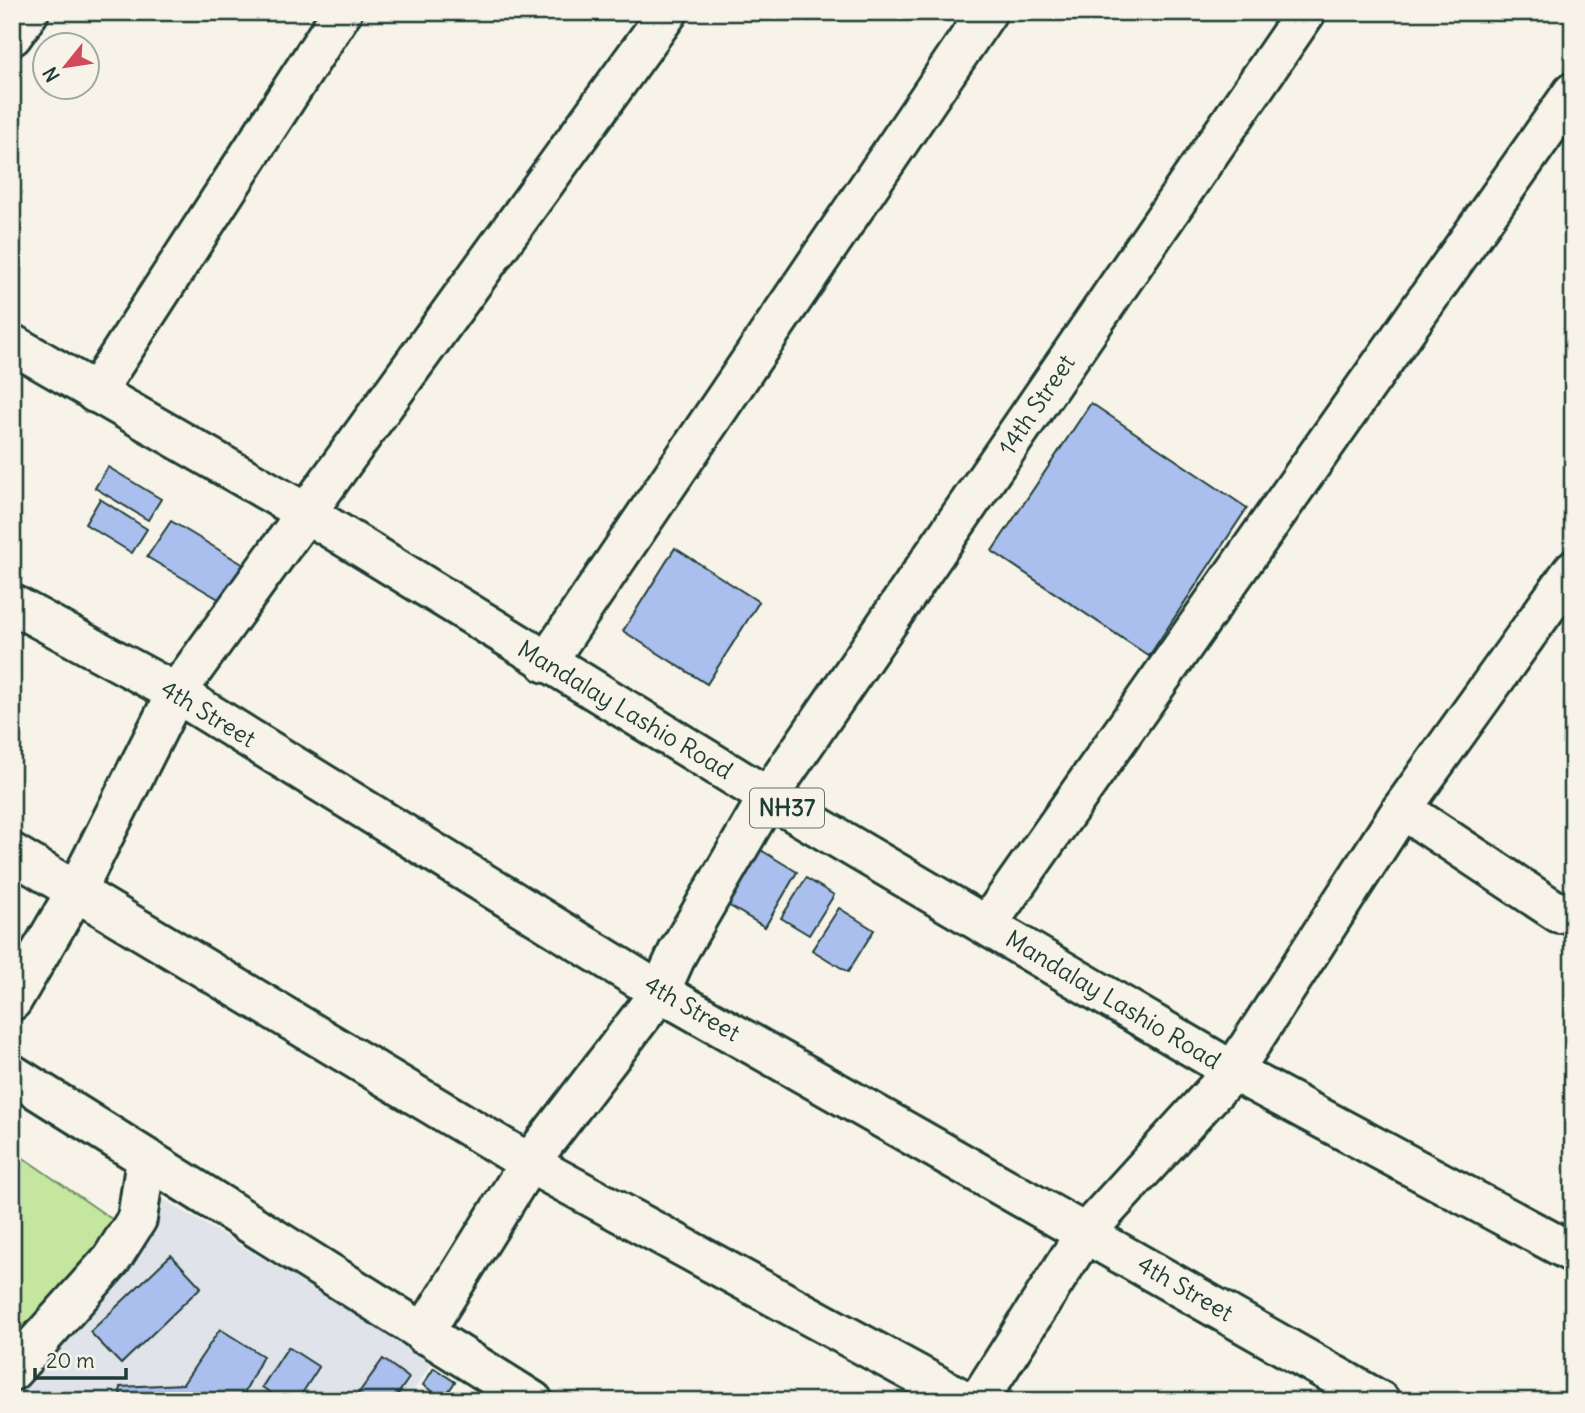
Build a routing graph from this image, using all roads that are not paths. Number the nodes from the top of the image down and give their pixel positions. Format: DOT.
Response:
graph roads {
  1 [pos="29,12"];
  2 [pos="342,12"];
  3 [pos="668,12"];
  4 [pos="987,12"];
  5 [pos="1306,12"];
  6 [pos="12,36"];
  7 [pos="1573,92"];
  8 [pos="12,344"];
  9 [pos="95,393"];
  10 [pos="306,513"];
  11 [pos="1573,570"];
  12 [pos="12,604"];
  13 [pos="546,663"];
  14 [pos="176,693"];
  15 [pos="768,797"];
  16 [pos="1402,809"];
  17 [pos="12,853"];
  18 [pos="76,891"];
  19 [pos="1559,913"];
  20 [pos="987,925"];
  21 [pos="660,992"];
  22 [pos="12,1001"];
  23 [pos="1233,1071"];
  24 [pos="12,1074"];
  25 [pos="146,1159"];
  26 [pos="529,1163"];
  27 [pos="1086,1232"];
  28 [pos="1573,1253"];
  29 [pos="423,1334"];
  30 [pos="12,1371"];
  31 [pos="533,1401"];
  32 [pos="966,1401"];
  33 [pos="978,1401"];
  34 [pos="1380,1401"];
  1 -- 6 [label="main road"];
  2 -- 9 [label="main road"];
  3 -- 10 [label="main road"];
  4 -- 13 [label="main road"];
  5 -- 15 [label="main road, 14th Street"];
  7 -- 20 [label="main road"];
  8 -- 9 [label="main road, Mandalay Lashio Road / NH37"];
  9 -- 10 [label="main road, Mandalay Lashio Road / NH37"];
  10 -- 13 [label="main road, Mandalay Lashio Road / NH37"];
  10 -- 14 [label="main road"];
  11 -- 16 [label="main road"];
  12 -- 14 [label="main road, 4th Street"];
  13 -- 15 [label="main road, Mandalay Lashio Road / NH37"];
  14 -- 18 [label="main road"];
  14 -- 21 [label="main road, 4th Street"];
  15 -- 20 [label="main road, Mandalay Lashio Road / NH37"];
  15 -- 21 [label="main road, 14th Street"];
  16 -- 19 [label="main road"];
  16 -- 23 [label="main road"];
  17 -- 18 [label="main road"];
  18 -- 22 [label="main road"];
  18 -- 26 [label="main road"];
  20 -- 23 [label="main road, Mandalay Lashio Road / NH37"];
  21 -- 26 [label="main road, 14th Street"];
  21 -- 27 [label="main road, 4th Street"];
  23 -- 27 [label="main road"];
  23 -- 28 [label="main road, Mandalay Lashio Road / NH37"];
  24 -- 25 [label="main road"];
  25 -- 29 [label="main road"];
  25 -- 30 [label="main road"];
  26 -- 29 [label="main road, 14th Street"];
  26 -- 32 [label="main road"];
  27 -- 33 [label="main road"];
  27 -- 34 [label="main road, 4th Street"];
  29 -- 31 [label="main road"];
}
